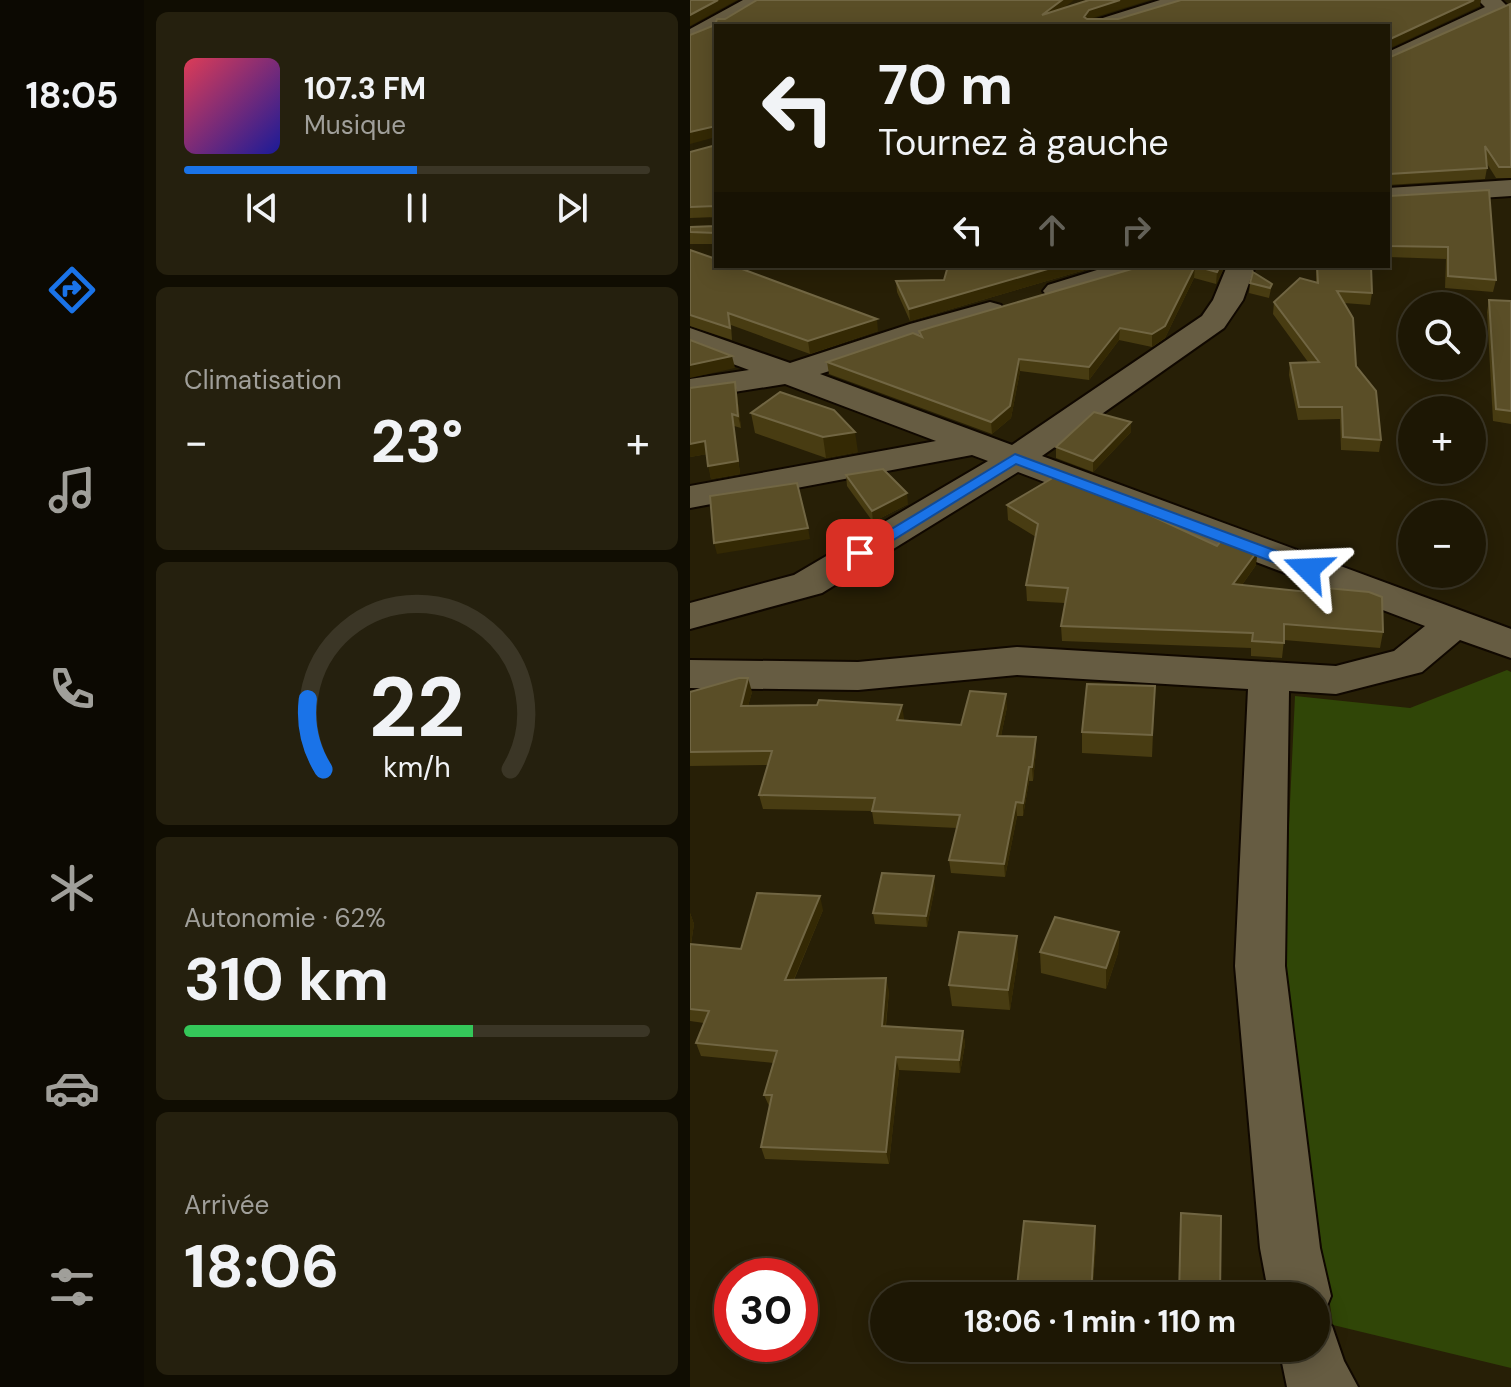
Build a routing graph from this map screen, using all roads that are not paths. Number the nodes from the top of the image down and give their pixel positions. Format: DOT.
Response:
graph roads {
  1 [pos="758,0"];
  2 [pos="1181,0"];
  3 [pos="1488,0"];
  4 [pos="717,24"];
  5 [pos="1103,24"];
  6 [pos="714,26"];
  7 [pos="690,40"];
  8 [pos="714,45"];
  9 [pos="1390,59"];
  10 [pos="1511,188"];
  11 [pos="1390,196"];
  12 [pos="1133,268"];
  13 [pos="1240,268"];
  14 [pos="690,337"];
  15 [pos="792,373"];
  16 [pos="690,389"];
  17 [pos="975,444"];
  18 [pos="1015,459"];
  19 [pos="690,497"];
  20 [pos="690,616"];
  21 [pos="1454,624"];
  22 [pos="1511,644"];
  23 [pos="690,674"];
  24 [pos="1269,676"];
  25 [pos="1297,1282"];
  26 [pos="1313,1362"];
  27 [pos="1326,1387"];
  1 -- 4 [label="street"];
  2 -- 5 [label="street"];
  3 -- 9 [label="street"];
  6 -- 7 [label="street"];
  7 -- 8 [label="street"];
  10 -- 11 [label="street"];
  12 -- 15 [label="street"];
  13 -- 18 [label="street"];
  14 -- 15 [label="street"];
  15 -- 16 [label="street"];
  15 -- 17 [label="street"];
  17 -- 18 [label="street"];
  17 -- 19 [label="street"];
  18 -- 20 [label="street"];
  18 -- 21 [label="street"];
  21 -- 22 [label="street"];
  21 -- 24 [label="street"];
  23 -- 24 [label="street"];
  24 -- 25 [label="street"];
  26 -- 27 [label="street"];
}
